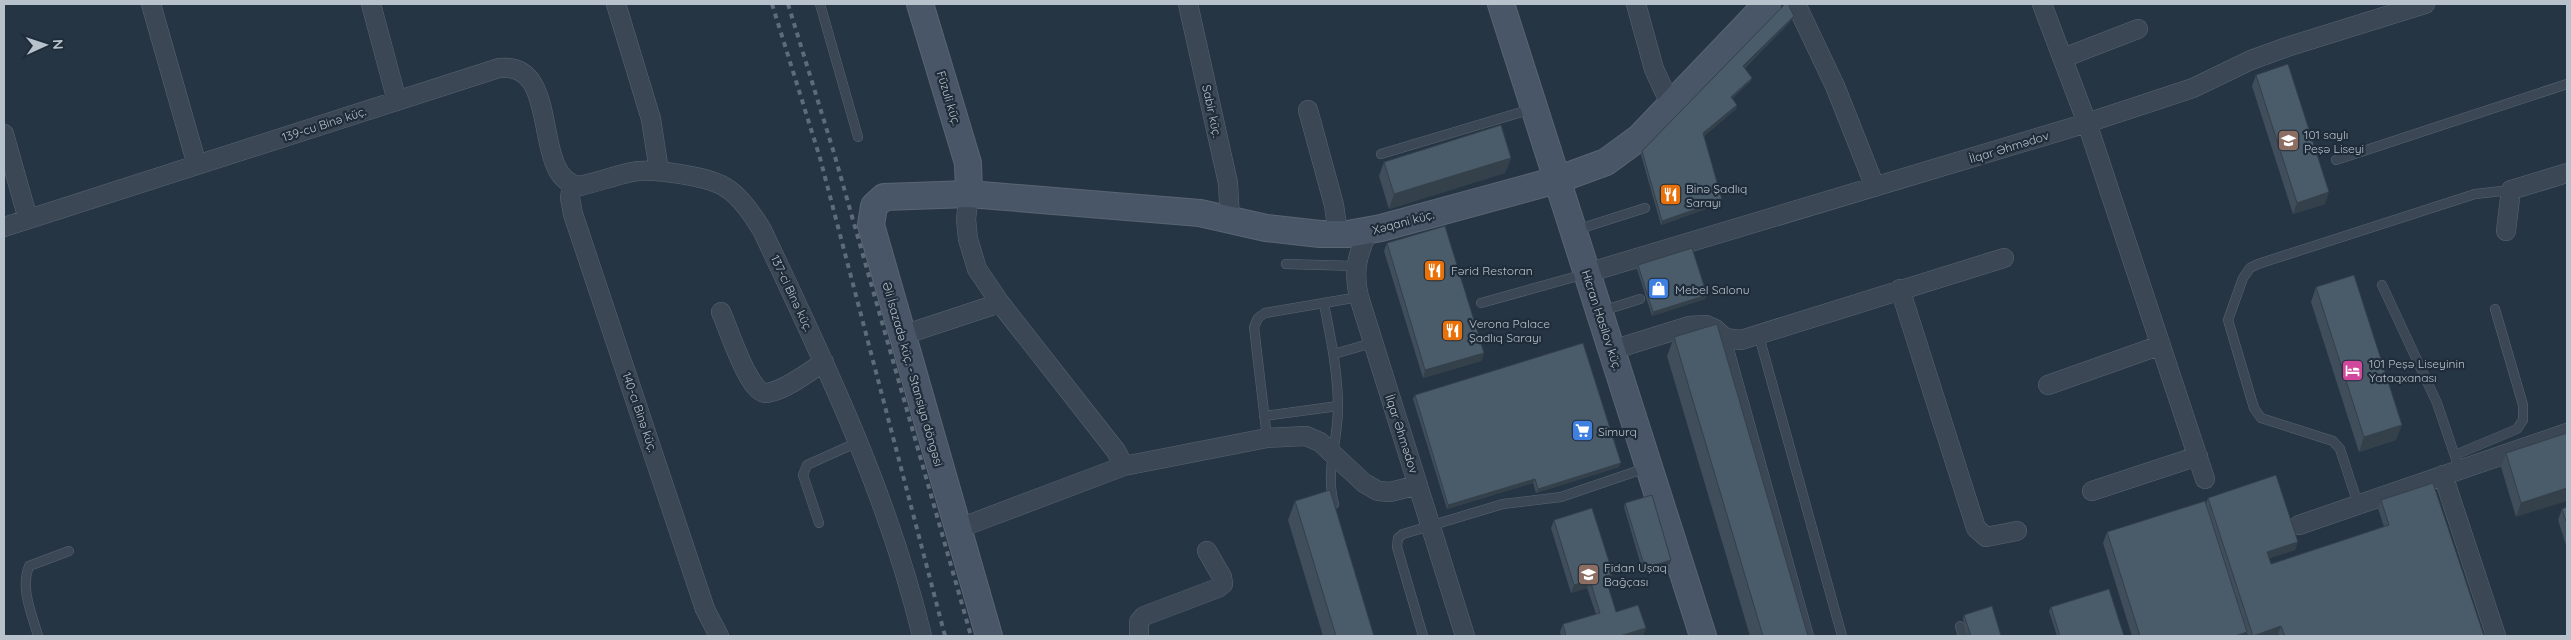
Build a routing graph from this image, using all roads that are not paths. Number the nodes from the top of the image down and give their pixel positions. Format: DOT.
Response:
graph roads {
  1 [pos="151,4"];
  2 [pos="371,4"];
  3 [pos="616,4"];
  4 [pos="820,4"];
  5 [pos="920,4"];
  6 [pos="1188,4"];
  7 [pos="1501,4"];
  8 [pos="1636,4"];
  9 [pos="1767,4"];
  10 [pos="1796,4"];
  11 [pos="2042,4"];
  12 [pos="2425,4"];
  13 [pos="2138,30"];
  14 [pos="2064,58"];
  15 [pos="2567,84"];
  16 [pos="397,101"];
  17 [pos="1671,106"];
  18 [pos="1534,109"];
  19 [pos="1308,110"];
  20 [pos="2087,123"];
  21 [pos="4,134"];
  22 [pos="858,136"];
  23 [pos="1381,154"];
  24 [pos="2336,160"];
  25 [pos="197,165"];
  26 [pos="659,171"];
  27 [pos="2567,173"];
  28 [pos="1557,180"];
  29 [pos="572,185"];
  30 [pos="1875,186"];
  31 [pos="2511,190"];
  32 [pos="969,194"];
  33 [pos="1645,208"];
  34 [pos="28,219"];
  35 [pos="1230,220"];
  36 [pos="4,227"];
  37 [pos="1574,231"];
  38 [pos="2506,231"];
  39 [pos="1368,232"];
  40 [pos="1338,234"];
  41 [pos="2004,258"];
  42 [pos="1286,264"];
  43 [pos="1355,266"];
  44 [pos="1587,273"];
  45 [pos="2382,285"];
  46 [pos="1900,290"];
  47 [pos="1359,298"];
  48 [pos="1640,299"];
  49 [pos="1000,303"];
  50 [pos="1481,303"];
  51 [pos="1324,304"];
  52 [pos="2495,309"];
  53 [pos="721,312"];
  54 [pos="1599,312"];
  55 [pos="903,335"];
  56 [pos="1759,336"];
  57 [pos="1726,338"];
  58 [pos="1372,343"];
  59 [pos="2161,345"];
  60 [pos="1612,350"];
  61 [pos="1334,354"];
  62 [pos="824,362"];
  63 [pos="2048,384"];
  64 [pos="1338,406"];
  65 [pos="1264,416"];
  66 [pos="2567,433"];
  67 [pos="1267,438"];
  68 [pos="858,442"];
  69 [pos="1334,455"];
  70 [pos="2198,456"];
  71 [pos="1124,466"];
  72 [pos="2452,466"];
  73 [pos="1649,467"];
  74 [pos="2205,479"];
  75 [pos="1418,485"];
  76 [pos="2092,491"];
  77 [pos="2358,504"];
  78 [pos="1338,518"];
  79 [pos="819,523"];
  80 [pos="2299,525"];
  81 [pos="1431,526"];
  82 [pos="957,529"];
  83 [pos="2017,530"];
  84 [pos="69,551"];
  85 [pos="1207,551"];
  86 [pos="1960,626"];
  87 [pos="38,636"];
  88 [pos="719,636"];
  89 [pos="922,636"];
  90 [pos="989,636"];
  91 [pos="1139,636"];
  92 [pos="1423,636"];
  93 [pos="1465,636"];
  94 [pos="1703,636"];
  95 [pos="1809,636"];
  96 [pos="1842,636"];
  97 [pos="1963,636"];
  98 [pos="2496,636"];
  1 -- 25 [label="street"];
  2 -- 16 [label="street"];
  3 -- 26 [label="street"];
  4 -- 22 [label="lane"];
  5 -- 32 [label="street, Füzuli küç."];
  6 -- 35 [label="street, Sabir küç."];
  7 -- 18 [label="street, Hicran Hasilov küç."];
  8 -- 17 [label="street"];
  9 -- 17 [label="street, Xəqani küç."];
  10 -- 30 [label="street"];
  11 -- 14 [label="street"];
  12 -- 20 [label="street, İlqar Əhmədov"];
  13 -- 14 [label="street"];
  14 -- 20 [label="street"];
  15 -- 24 [label="lane"];
  16 -- 25 [label="street, 139-cu Binə küç."];
  16 -- 29 [label="street, 139-cu Binə küç."];
  17 -- 28 [label="street, Xəqani küç."];
  18 -- 23 [label="lane"];
  18 -- 28 [label="street, Hicran Hasilov küç."];
  19 -- 40 [label="street"];
  20 -- 30 [label="street, İlqar Əhmədov"];
  20 -- 59 [label="street"];
  21 -- 34 [label="street"];
  25 -- 34 [label="street, 139-cu Binə küç."];
  26 -- 29 [label="street, 137-ci Binə küç."];
  26 -- 62 [label="street, 137-ci Binə küç."];
  27 -- 31 [label="street"];
  28 -- 37 [label="street, Hicran Hasilov küç."];
  28 -- 39 [label="street, Xəqani küç."];
  29 -- 88 [label="street, 140-cı Binə küç."];
  30 -- 44 [label="street, İlqar Əhmədov"];
  31 -- 38 [label="street"];
  31 -- 77 [label="lane"];
  32 -- 35 [label="street, Xəqani küç."];
  32 -- 49 [label="street"];
  32 -- 55 [label="street, Əli İsazadə küç. - Stansiya döngəsi"];
  33 -- 37 [label="lane"];
  34 -- 36 [label="street, 139-cu Binə küç."];
  35 -- 40 [label="street, Xəqani küç."];
  37 -- 44 [label="street, Hicran Hasilov küç."];
  39 -- 40 [label="street, Xəqani küç."];
  39 -- 43 [label="street, İlqar Əhmədov"];
  41 -- 46 [label="street"];
  42 -- 43 [label="lane"];
  43 -- 47 [label="street, İlqar Əhmədov"];
  44 -- 50 [label="lane"];
  44 -- 54 [label="street, Hicran Hasilov küç."];
  45 -- 72 [label="lane"];
  46 -- 56 [label="street"];
  46 -- 83 [label="street"];
  47 -- 51 [label="lane"];
  47 -- 58 [label="street, İlqar Əhmədov"];
  48 -- 54 [label="lane"];
  49 -- 55 [label="street"];
  49 -- 71 [label="street"];
  51 -- 61 [label="lane"];
  51 -- 65 [label="lane"];
  52 -- 72 [label="lane"];
  53 -- 62 [label="street"];
  54 -- 60 [label="street, Hicran Hasilov küç."];
  55 -- 82 [label="street, Əli İsazadə küç. - Stansiya döngəsi"];
  56 -- 57 [label="street"];
  56 -- 96 [label="lane"];
  57 -- 60 [label="street"];
  57 -- 95 [label="lane"];
  58 -- 61 [label="lane"];
  58 -- 75 [label="street, İlqar Əhmədov"];
  59 -- 63 [label="street"];
  59 -- 70 [label="street"];
  60 -- 73 [label="street, Hicran Hasilov küç."];
  61 -- 64 [label="lane"];
  62 -- 68 [label="street, 137-ci Binə küç."];
  64 -- 65 [label="lane"];
  64 -- 69 [label="lane"];
  65 -- 67 [label="lane"];
  66 -- 72 [label="street"];
  67 -- 69 [label="street"];
  67 -- 71 [label="street"];
  68 -- 79 [label="lane"];
  68 -- 89 [label="street, 137-ci Binə küç."];
  69 -- 75 [label="street"];
  69 -- 78 [label="lane"];
  70 -- 74 [label="street"];
  70 -- 76 [label="street"];
  71 -- 82 [label="street"];
  72 -- 77 [label="street"];
  72 -- 98 [label="street"];
  73 -- 81 [label="lane"];
  73 -- 94 [label="street, Hicran Hasilov küç."];
  75 -- 81 [label="street, İlqar Əhmədov"];
  77 -- 80 [label="street"];
  81 -- 92 [label="lane"];
  81 -- 93 [label="street, İlqar Əhmədov"];
  82 -- 90 [label="street, Əli İsazadə küç. - Stansiya döngəsi"];
  84 -- 87 [label="lane"];
  85 -- 91 [label="street"];
  86 -- 97 [label="lane"];
}
